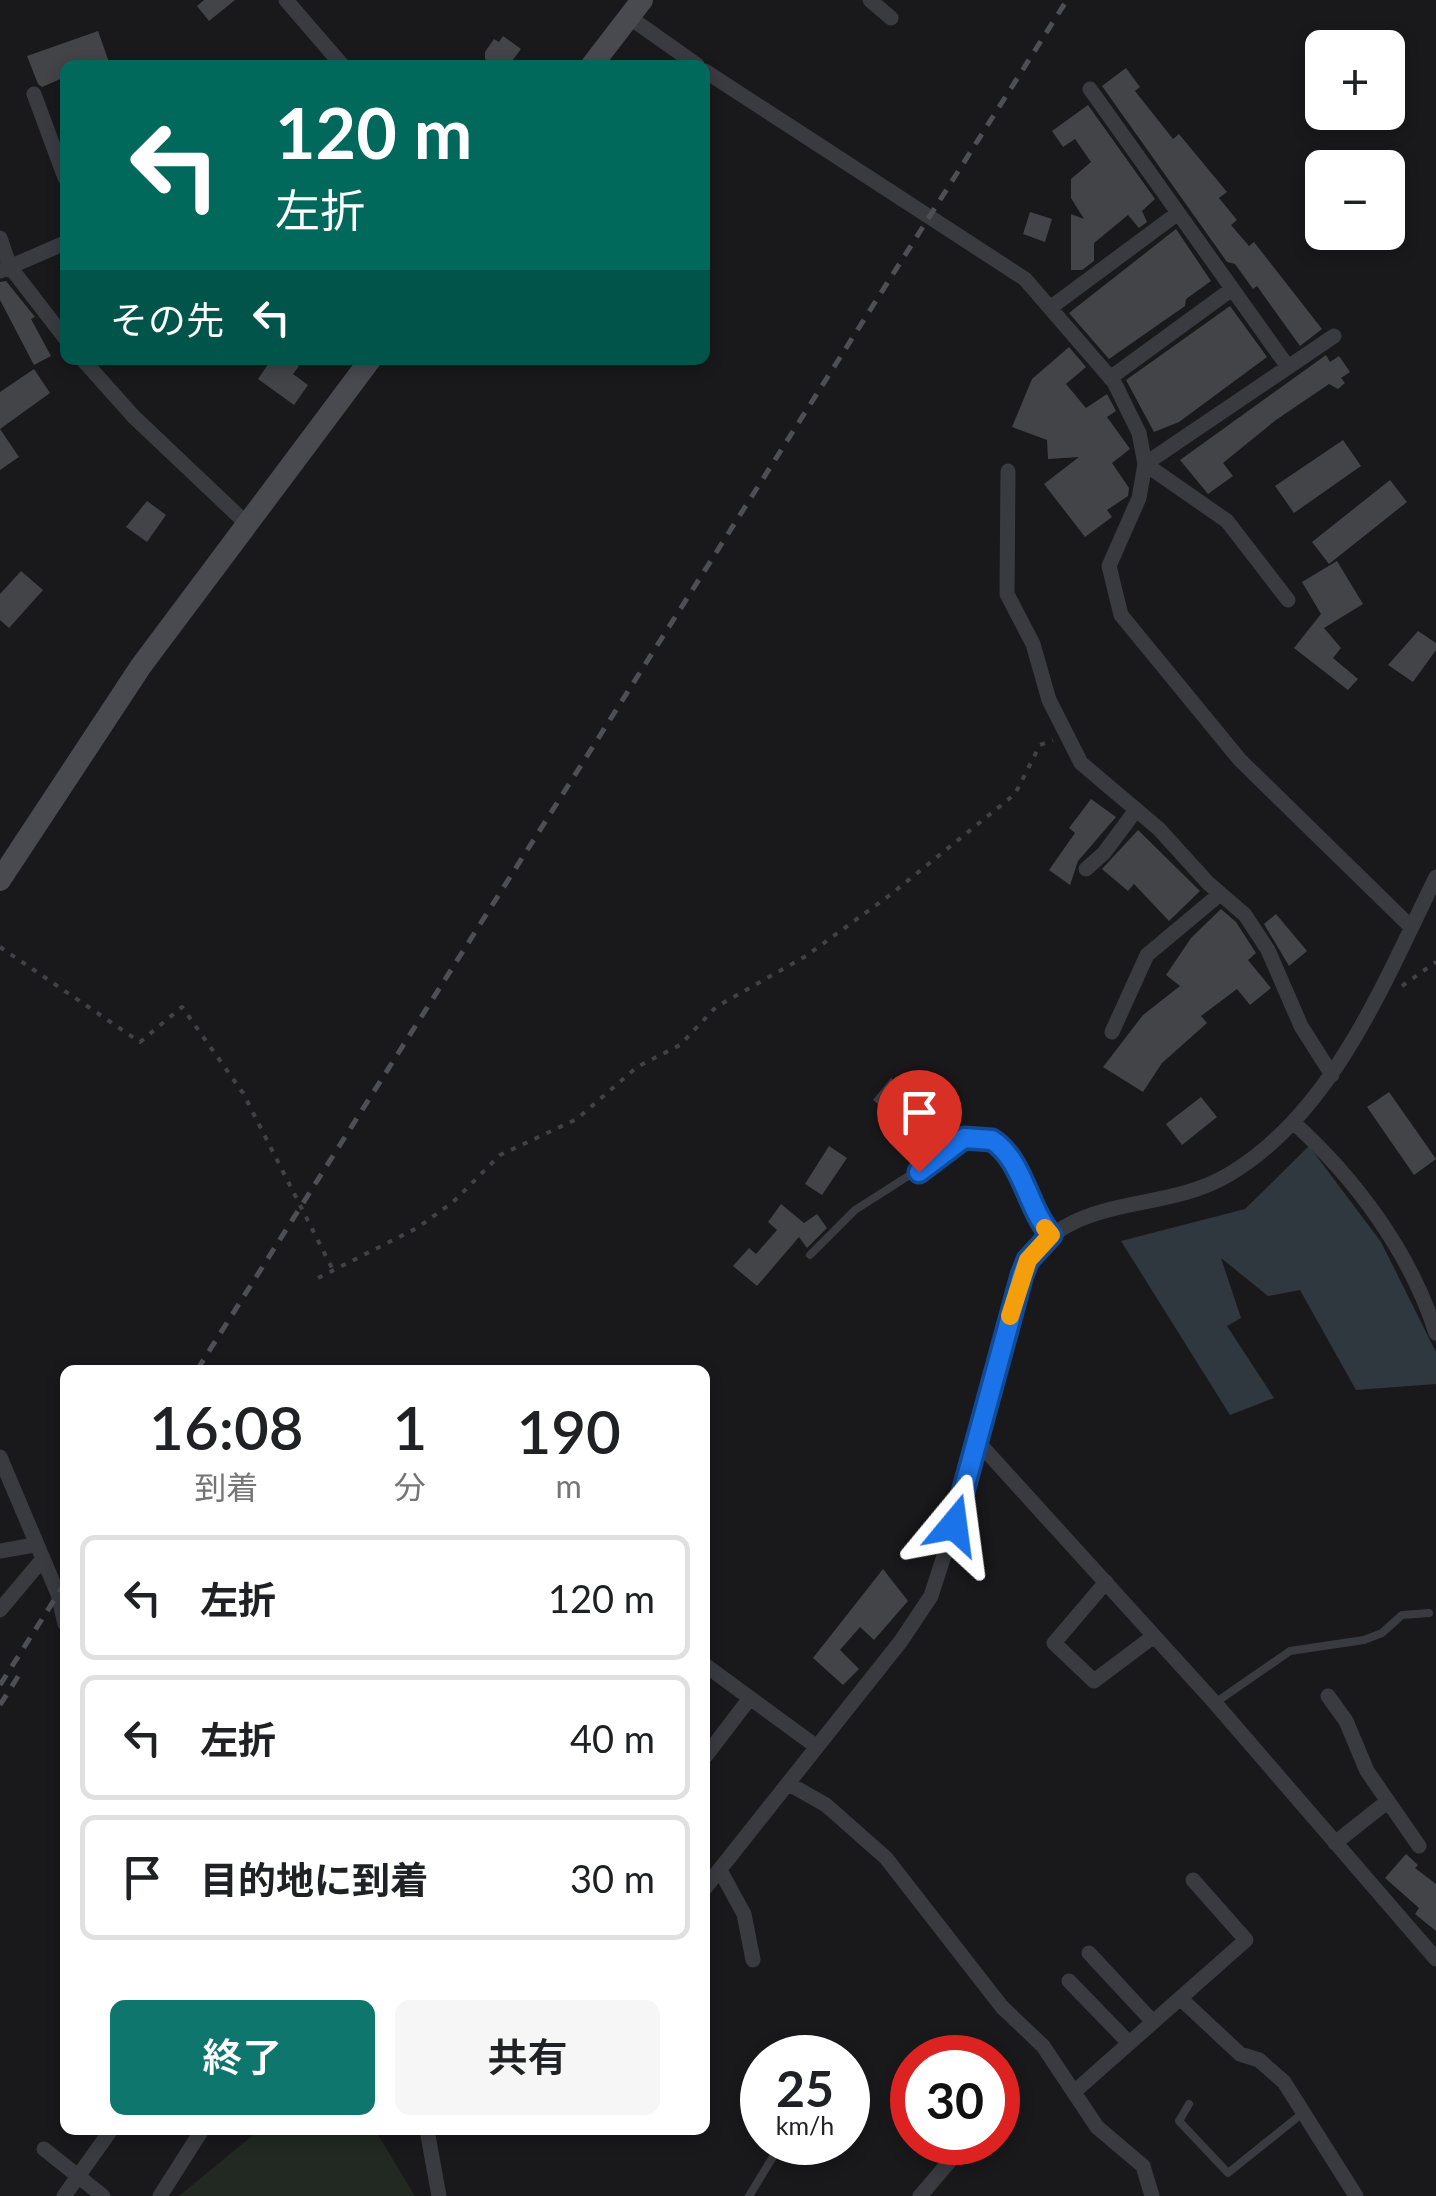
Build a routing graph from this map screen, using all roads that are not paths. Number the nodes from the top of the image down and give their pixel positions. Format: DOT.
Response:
graph roads {
  1 [pos="286,0"];
  2 [pos="870,0"];
  3 [pos="636,9"];
  4 [pos="891,18"];
  5 [pos="330,51"];
  6 [pos="322,60"];
  7 [pos="338,60"];
  8 [pos="596,60"];
  9 [pos="692,60"];
  10 [pos="710,73"];
  11 [pos="1090,89"];
  12 [pos="34,94"];
  13 [pos="60,164"];
  14 [pos="1178,213"];
  15 [pos="0,238"];
  16 [pos="60,245"];
  17 [pos="5,269"];
  18 [pos="1232,289"];
  19 [pos="1050,308"];
  20 [pos="60,332"];
  21 [pos="1334,336"];
  22 [pos="87,365"];
  23 [pos="366,365"];
  24 [pos="1288,367"];
  25 [pos="1110,378"];
  26 [pos="1145,464"];
  27 [pos="1008,470"];
  28 [pos="248,525"];
  29 [pos="1288,600"];
  30 [pos="1136,810"];
  31 [pos="1086,869"];
  32 [pos="1436,877"];
  33 [pos="0,880"];
  34 [pos="1220,894"];
  35 [pos="1411,926"];
  36 [pos="1112,1032"];
  37 [pos="1332,1075"];
  38 [pos="1293,1122"];
  39 [pos="1051,1235"];
  40 [pos="810,1255"];
  41 [pos="1436,1333"];
  42 [pos="978,1442"];
  43 [pos="0,1457"];
  44 [pos="34,1545"];
  45 [pos="0,1551"];
  46 [pos="42,1561"];
  47 [pos="1106,1582"];
  48 [pos="60,1603"];
  49 [pos="0,1610"];
  50 [pos="1429,1612"];
  51 [pos="1154,1636"];
  52 [pos="710,1669"];
  53 [pos="1328,1696"];
  54 [pos="750,1698"];
  55 [pos="1214,1702"];
  56 [pos="818,1747"];
  57 [pos="710,1750"];
  58 [pos="789,1784"];
  59 [pos="1388,1801"];
  60 [pos="1336,1843"];
  61 [pos="1419,1846"];
  62 [pos="721,1872"];
  63 [pos="1193,1880"];
  64 [pos="710,1883"];
  65 [pos="1089,1953"];
  66 [pos="1436,1959"];
  67 [pos="754,1960"];
  68 [pos="1069,1981"];
  69 [pos="1180,1998"];
  70 [pos="1154,2022"];
  71 [pos="1129,2043"];
  72 [pos="1074,2092"];
  73 [pos="1189,2104"];
  74 [pos="1304,2112"];
  75 [pos="107,2135"];
  76 [pos="199,2135"];
  77 [pos="428,2135"];
  78 [pos="44,2149"];
  79 [pos="768,2165"];
  80 [pos="946,2165"];
  81 [pos="78,2176"];
  82 [pos="64,2196"];
  83 [pos="103,2196"];
  84 [pos="160,2196"];
  85 [pos="439,2196"];
  86 [pos="749,2196"];
  87 [pos="920,2196"];
  88 [pos="1152,2196"];
  89 [pos="1356,2196"];
  1 -- 5 [label="street"];
  2 -- 4 [label="street"];
  3 -- 8 [label="street"];
  3 -- 9 [label="street"];
  5 -- 6 [label="street"];
  5 -- 7 [label="street"];
  10 -- 19 [label="street"];
  11 -- 14 [label="street"];
  12 -- 13 [label="street"];
  14 -- 18 [label="street"];
  14 -- 19 [label="street"];
  15 -- 17 [label="street"];
  16 -- 17 [label="street"];
  17 -- 20 [label="street"];
  18 -- 24 [label="street"];
  18 -- 25 [label="street"];
  19 -- 25 [label="street"];
  21 -- 24 [label="street"];
  22 -- 28 [label="street"];
  23 -- 28 [label="street"];
  24 -- 26 [label="street"];
  25 -- 26 [label="street"];
  26 -- 29 [label="street"];
  26 -- 35 [label="street"];
  27 -- 30 [label="street"];
  28 -- 33 [label="street"];
  30 -- 31 [label="street"];
  30 -- 34 [label="street"];
  32 -- 35 [label="street"];
  34 -- 36 [label="street"];
  34 -- 37 [label="street"];
  35 -- 37 [label="street"];
  37 -- 38 [label="street"];
  38 -- 39 [label="street"];
  38 -- 41 [label="street"];
  39 -- 40 [label="lane"];
  39 -- 42 [label="street"];
  42 -- 47 [label="street"];
  42 -- 56 [label="street"];
  43 -- 44 [label="street"];
  44 -- 45 [label="street"];
  44 -- 46 [label="street"];
  46 -- 48 [label="street"];
  46 -- 49 [label="street"];
  47 -- 51 [label="street"];
  47 -- 51 [label="street"];
  50 -- 55 [label="lane"];
  51 -- 55 [label="street"];
  52 -- 54 [label="street"];
  53 -- 59 [label="street"];
  54 -- 56 [label="street"];
  54 -- 57 [label="street"];
  55 -- 60 [label="street"];
  56 -- 58 [label="street"];
  58 -- 62 [label="street"];
  58 -- 72 [label="street"];
  59 -- 60 [label="street"];
  59 -- 61 [label="street"];
  60 -- 66 [label="street"];
  62 -- 64 [label="street"];
  62 -- 67 [label="street"];
  63 -- 69 [label="street"];
  65 -- 70 [label="street"];
  68 -- 71 [label="street"];
  69 -- 70 [label="street"];
  69 -- 74 [label="street"];
  70 -- 71 [label="street"];
  71 -- 72 [label="street"];
  72 -- 88 [label="street"];
  73 -- 74 [label="lane"];
  74 -- 89 [label="street"];
  75 -- 81 [label="street"];
  76 -- 84 [label="street"];
  77 -- 85 [label="street"];
  78 -- 81 [label="street"];
  79 -- 86 [label="lane"];
  80 -- 87 [label="street"];
  81 -- 82 [label="street"];
  81 -- 83 [label="street"];
}
